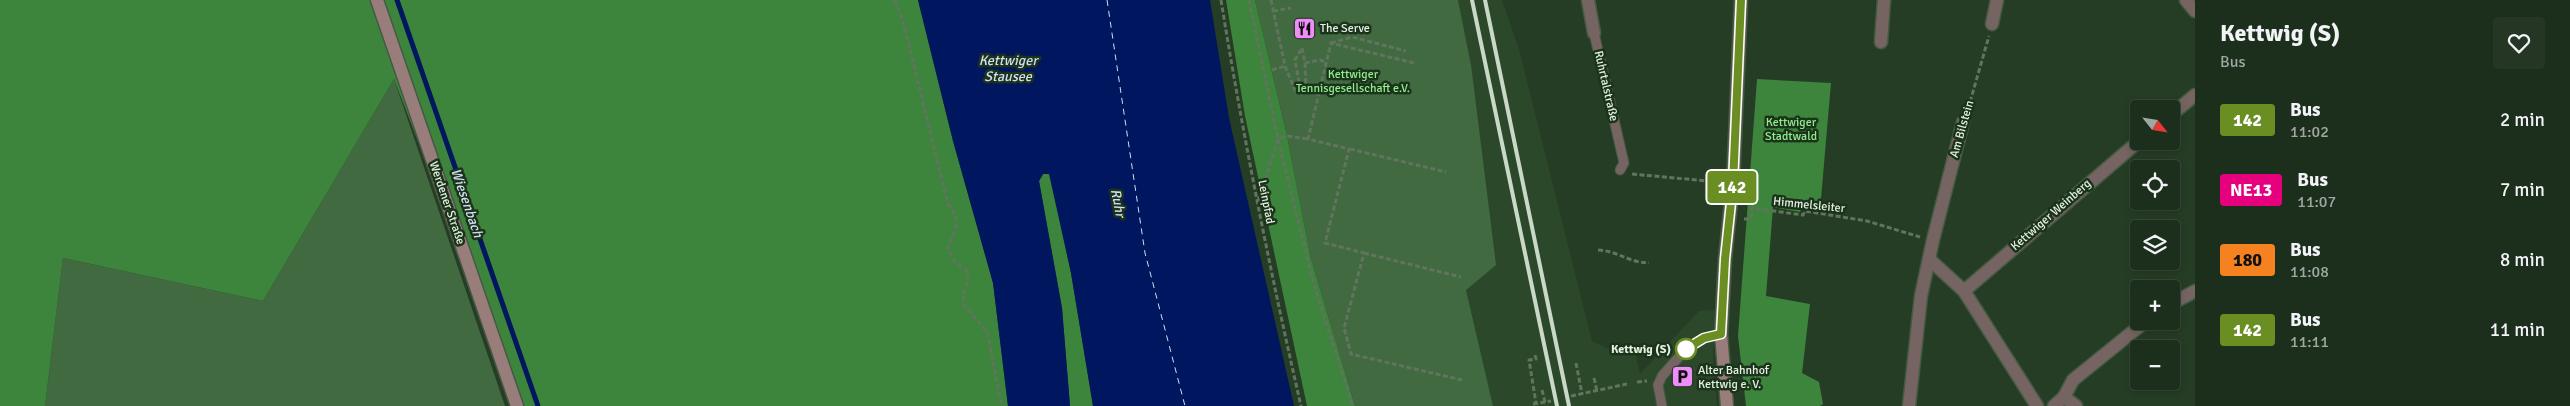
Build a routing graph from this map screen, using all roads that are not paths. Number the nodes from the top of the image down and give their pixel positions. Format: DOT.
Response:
graph roads {
  1 [pos="377,0"];
  2 [pos="1588,0"];
  3 [pos="1741,0"];
  4 [pos="1884,0"];
  5 [pos="1997,0"];
  6 [pos="2186,0"];
  7 [pos="2195,11"];
  8 [pos="1992,24"];
  9 [pos="1594,33"];
  10 [pos="1881,42"];
  11 [pos="2195,95"];
  12 [pos="2180,108"];
  13 [pos="1963,122"];
  14 [pos="2130,149"];
  15 [pos="1620,170"];
  16 [pos="1929,259"];
  17 [pos="2195,290"];
  18 [pos="1964,291"];
  19 [pos="2180,299"];
  20 [pos="2135,330"];
  21 [pos="1721,334"];
  22 [pos="2064,397"];
  23 [pos="517,406"];
  24 [pos="1662,406"];
  25 [pos="1727,406"];
  26 [pos="1909,406"];
  27 [pos="2037,406"];
  28 [pos="2054,406"];
  29 [pos="2076,406"];
  1 -- 23 [label="main road, Werdener Straße"];
  2 -- 9 [label="street, Ruhrtalstraße"];
  3 -- 21 [label="main road"];
  4 -- 10 [label="street"];
  5 -- 8 [label="street"];
  6 -- 7 [label="street"];
  9 -- 15 [label="lane, Ruhrtalstraße"];
  11 -- 12 [label="street"];
  13 -- 16 [label="street, Am Bilstein"];
  14 -- 18 [label="street, Kettwiger Weinberg"];
  16 -- 18 [label="street"];
  16 -- 26 [label="street, Am Bilstein"];
  17 -- 19 [label="street"];
  18 -- 27 [label="street"];
  20 -- 22 [label="street"];
  21 -- 24 [label="lane"];
  21 -- 25 [label="main road"];
  22 -- 28 [label="street"];
  22 -- 29 [label="street"];
}
